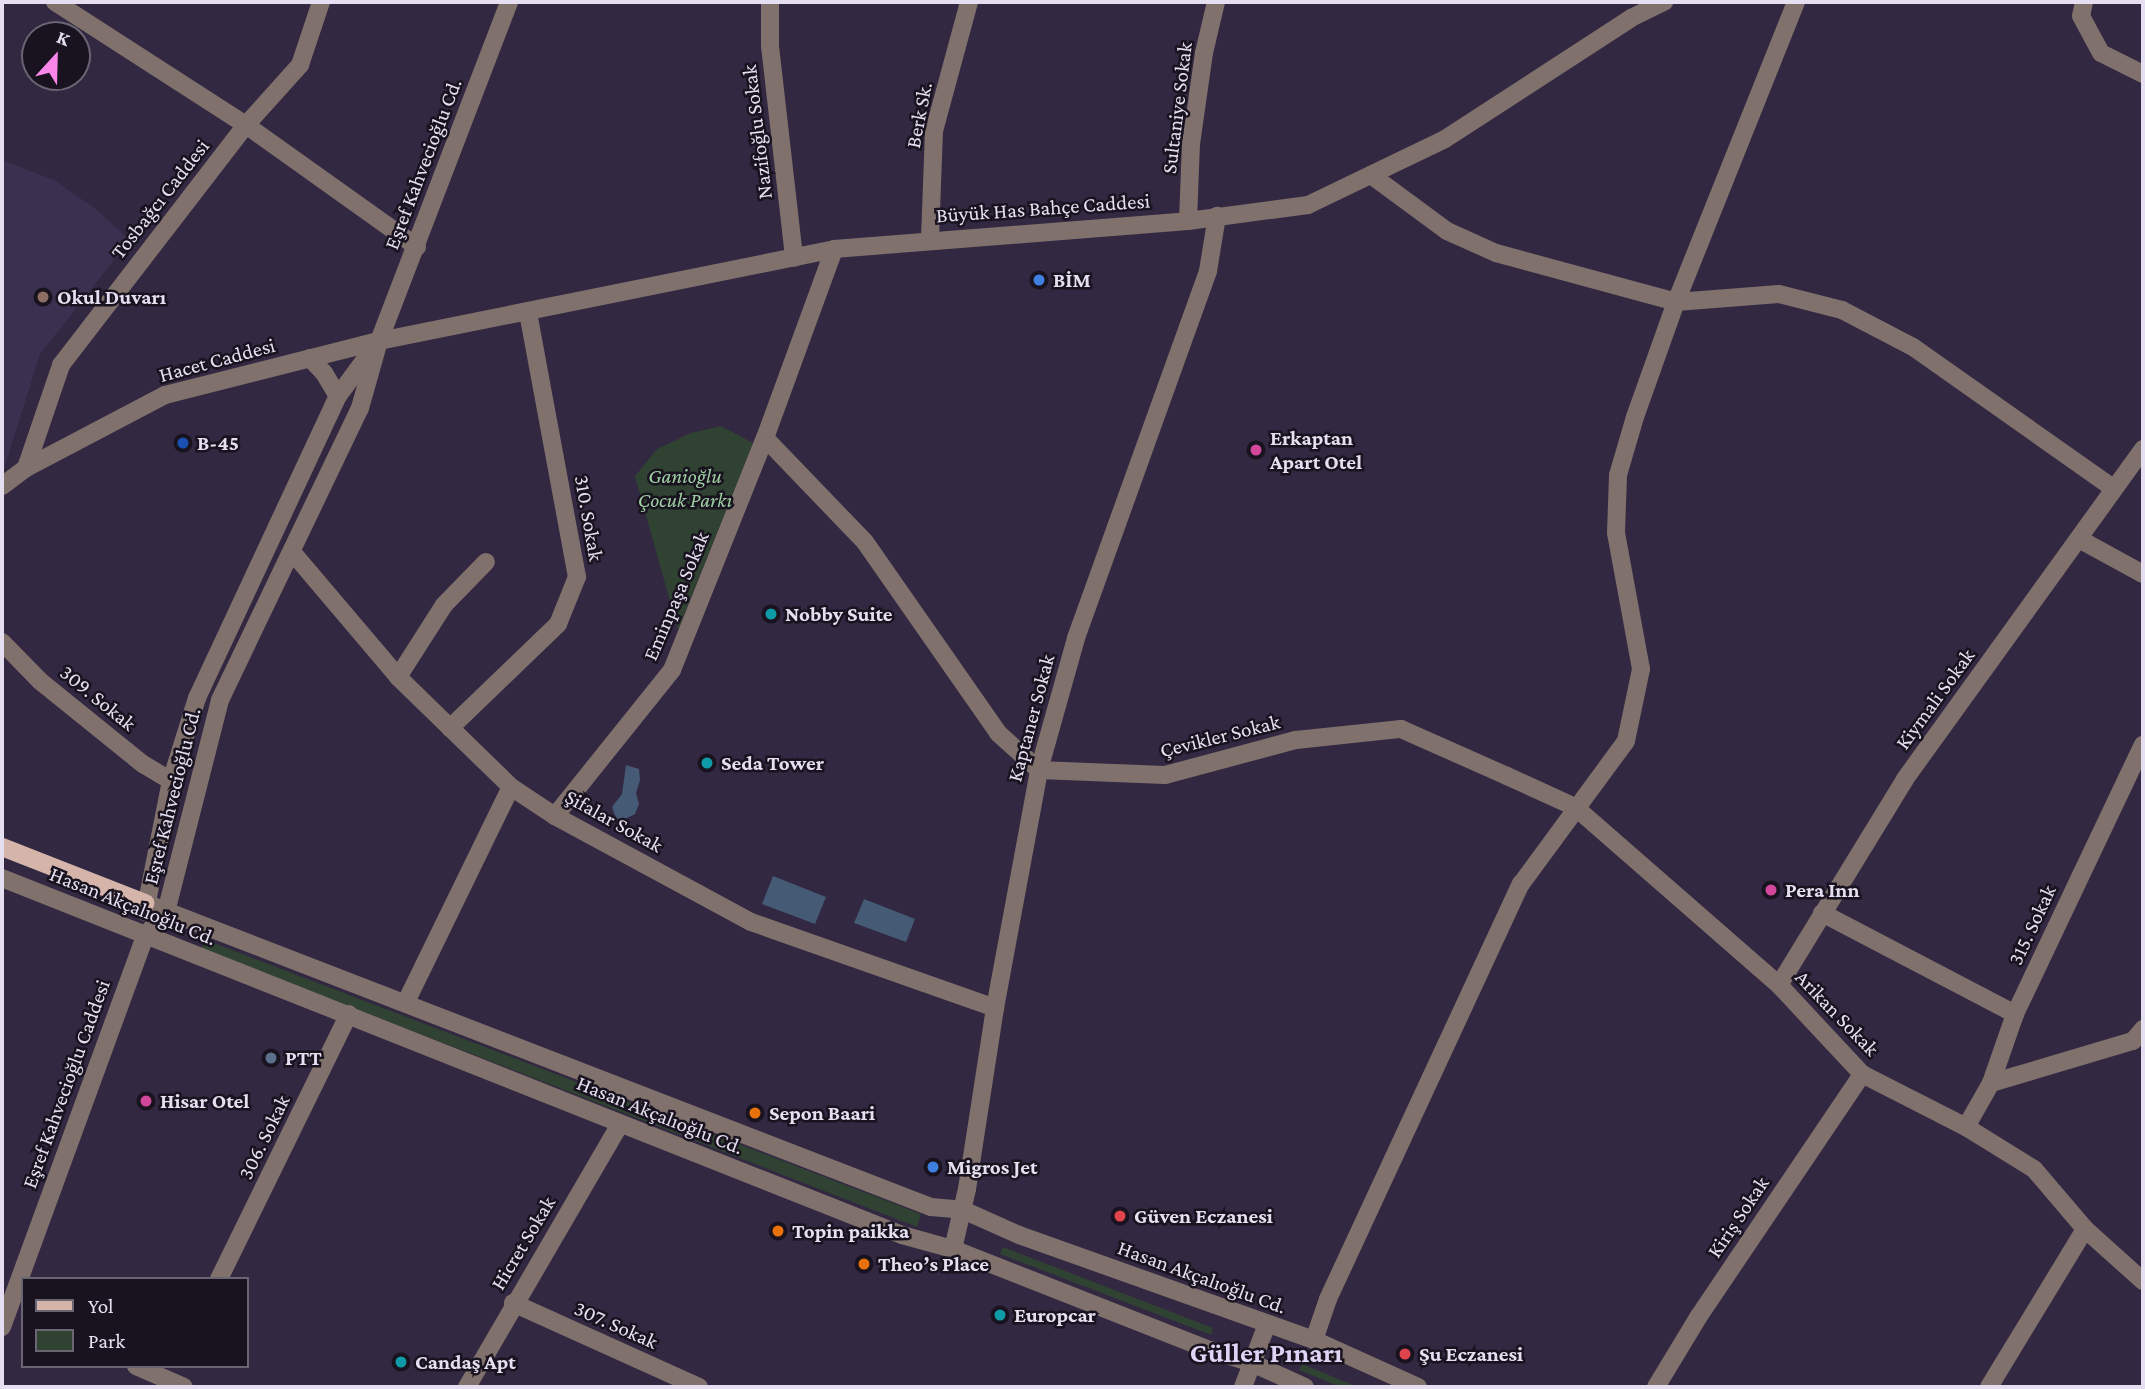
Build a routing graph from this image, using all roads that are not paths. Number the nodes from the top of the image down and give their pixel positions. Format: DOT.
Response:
graph roads {
  1 [pos="55,2"];
  2 [pos="321,2"];
  3 [pos="509,2"];
  4 [pos="770,2"];
  5 [pos="969,2"];
  6 [pos="1216,2"];
  7 [pos="1664,2"];
  8 [pos="1796,2"];
  9 [pos="2084,2"];
  10 [pos="2143,74"];
  11 [pos="246,125"];
  12 [pos="1371,175"];
  13 [pos="1217,216"];
  14 [pos="1188,221"];
  15 [pos="930,239"];
  16 [pos="417,247"];
  17 [pos="834,249"];
  18 [pos="794,258"];
  19 [pos="1676,302"];
  20 [pos="528,312"];
  21 [pos="379,341"];
  22 [pos="310,358"];
  23 [pos="338,396"];
  24 [pos="765,438"];
  25 [pos="2143,449"];
  26 [pos="26,468"];
  27 [pos="2,486"];
  28 [pos="2113,488"];
  29 [pos="2079,539"];
  30 [pos="293,552"];
  31 [pos="486,562"];
  32 [pos="2143,574"];
  33 [pos="2,642"];
  34 [pos="398,677"];
  35 [pos="450,728"];
  36 [pos="2143,745"];
  37 [pos="1039,770"];
  38 [pos="171,781"];
  39 [pos="511,787"];
  40 [pos="1575,807"];
  41 [pos="555,816"];
  42 [pos="2,846"];
  43 [pos="2,878"];
  44 [pos="145,903"];
  45 [pos="166,912"];
  46 [pos="1822,913"];
  47 [pos="145,936"];
  48 [pos="1779,985"];
  49 [pos="406,1002"];
  50 [pos="995,1008"];
  51 [pos="349,1014"];
  52 [pos="2015,1014"];
  53 [pos="2143,1029"];
  54 [pos="1862,1073"];
  55 [pos="1990,1083"];
  56 [pos="620,1124"];
  57 [pos="1966,1127"];
  58 [pos="962,1210"];
  59 [pos="2085,1229"];
  60 [pos="953,1249"];
  61 [pos="23,1277"];
  62 [pos="220,1277"];
  63 [pos="2143,1281"];
  64 [pos="21,1283"];
  65 [pos="513,1303"];
  66 [pos="11,1311"];
  67 [pos="1267,1324"];
  68 [pos="2,1327"];
  69 [pos="1314,1340"];
  70 [pos="1252,1363"];
  71 [pos="143,1368"];
  72 [pos="178,1378"];
  73 [pos="467,1387"];
  74 [pos="699,1387"];
  75 [pos="1243,1387"];
  76 [pos="1305,1387"];
  77 [pos="1418,1387"];
  78 [pos="1656,1387"];
  79 [pos="1989,1387"];
  1 -- 11 [label="street"];
  2 -- 11 [label="street, Tosbağcı Caddesi"];
  3 -- 16 [label="street, Eşref Kahvecioğlu Cd."];
  4 -- 18 [label="street, Nazifoğlu Sokak"];
  5 -- 15 [label="street, Berk Sk."];
  6 -- 14 [label="street, Sultaniye Sokak"];
  7 -- 12 [label="street, Büyük Has Bahçe Caddesi"];
  8 -- 19 [label="street"];
  9 -- 10 [label="street"];
  11 -- 16 [label="street"];
  11 -- 26 [label="street, Tosbağcı Caddesi"];
  12 -- 13 [label="street, Büyük Has Bahçe Caddesi"];
  12 -- 19 [label="street"];
  13 -- 14 [label="street, Büyük Has Bahçe Caddesi"];
  13 -- 37 [label="street, Kaptaner Sokak"];
  14 -- 15 [label="street, Büyük Has Bahçe Caddesi"];
  15 -- 17 [label="street, Büyük Has Bahçe Caddesi"];
  16 -- 21 [label="street, Eşref Kahvecioğlu Cd."];
  17 -- 18 [label="street, Büyük Has Bahçe Caddesi"];
  17 -- 24 [label="street, Eminpaşa Sokak"];
  18 -- 20 [label="street, Büyük Has Bahçe Caddesi"];
  19 -- 28 [label="street"];
  19 -- 40 [label="street"];
  20 -- 21 [label="street, Büyük Has Bahçe Caddesi"];
  20 -- 35 [label="street, 310. Sokak"];
  21 -- 22 [label="street, Hacet Caddesi"];
  21 -- 23 [label="street, Eşref Kahvecioğlu Cd."];
  21 -- 30 [label="street, Eşref Kahvecioğlu Cd."];
  22 -- 23 [label="street"];
  22 -- 26 [label="street, Hacet Caddesi"];
  23 -- 38 [label="street, Eşref Kahvecioğlu Cd."];
  24 -- 37 [label="street"];
  24 -- 41 [label="street, Eminpaşa Sokak"];
  25 -- 28 [label="street, Kiymali Sokak"];
  26 -- 27 [label="street, Hacet Caddesi"];
  28 -- 29 [label="street, Kiymali Sokak"];
  29 -- 32 [label="street"];
  29 -- 46 [label="street, Kiymali Sokak"];
  30 -- 34 [label="street, Şifalar Sokak"];
  30 -- 45 [label="street, Eşref Kahvecioğlu Cd."];
  31 -- 34 [label="street"];
  33 -- 38 [label="street, 309. Sokak"];
  34 -- 35 [label="street, Şifalar Sokak"];
  35 -- 39 [label="street, Şifalar Sokak"];
  36 -- 52 [label="street, 315. Sokak"];
  37 -- 40 [label="street, Çevikler Sokak"];
  37 -- 50 [label="street, Kaptaner Sokak"];
  38 -- 44 [label="street, Eşref Kahvecioğlu Cd."];
  39 -- 41 [label="street, Şifalar Sokak"];
  39 -- 49 [label="street"];
  40 -- 48 [label="street, Arikan Sokak"];
  40 -- 69 [label="street"];
  41 -- 50 [label="street, Şifalar Sokak"];
  42 -- 44 [label="main road"];
  43 -- 47 [label="street, Hasan Akçalıoğlu Cd."];
  44 -- 45 [label="street, Hasan Akçalıoğlu Cd."];
  44 -- 47 [label="street, Eşref Kahvecioğlu Cd."];
  45 -- 47 [label="street, Eşref Kahvecioğlu Cd."];
  45 -- 49 [label="street, Hasan Akçalıoğlu Cd."];
  46 -- 48 [label="street, Kiymali Sokak"];
  46 -- 52 [label="street"];
  47 -- 51 [label="street, Hasan Akçalıoğlu Cd."];
  47 -- 61 [label="street, Eşref Kahvecioğlu Caddesi"];
  48 -- 54 [label="street, Arikan Sokak"];
  49 -- 58 [label="street, Hasan Akçalıoğlu Cd."];
  50 -- 58 [label="street, Kaptaner Sokak"];
  51 -- 56 [label="street, Hasan Akçalıoğlu Cd."];
  51 -- 62 [label="street, 306. Sokak"];
  52 -- 55 [label="street, 315. Sokak"];
  53 -- 55 [label="street"];
  54 -- 57 [label="street, Arikan Sokak"];
  54 -- 78 [label="street, Kiriş Sokak"];
  55 -- 57 [label="street, 315. Sokak"];
  56 -- 60 [label="street, Hasan Akçalıoğlu Cd."];
  56 -- 65 [label="street, Hicret Sokak"];
  57 -- 59 [label="street, Arikan Sokak"];
  58 -- 60 [label="street, Kaptaner Sokak"];
  58 -- 67 [label="street, Hasan Akçalıoğlu Cd."];
  59 -- 63 [label="street, Arikan Sokak"];
  59 -- 79 [label="street"];
  60 -- 70 [label="street, Hasan Akçalıoğlu Cd."];
  64 -- 66 [label="street, Eşref Kahvecioğlu Caddesi"];
  65 -- 73 [label="street, Hicret Sokak"];
  65 -- 74 [label="street, 307. Sokak"];
  66 -- 68 [label="street, Eşref Kahvecioğlu Caddesi"];
  67 -- 69 [label="street, Hasan Akçalıoğlu Cd."];
  67 -- 70 [label="street"];
  69 -- 77 [label="street, Hasan Akçalıoğlu Cd."];
  70 -- 75 [label="street"];
  70 -- 76 [label="street, Hasan Akçalıoğlu Cd."];
  71 -- 72 [label="street"];
}
